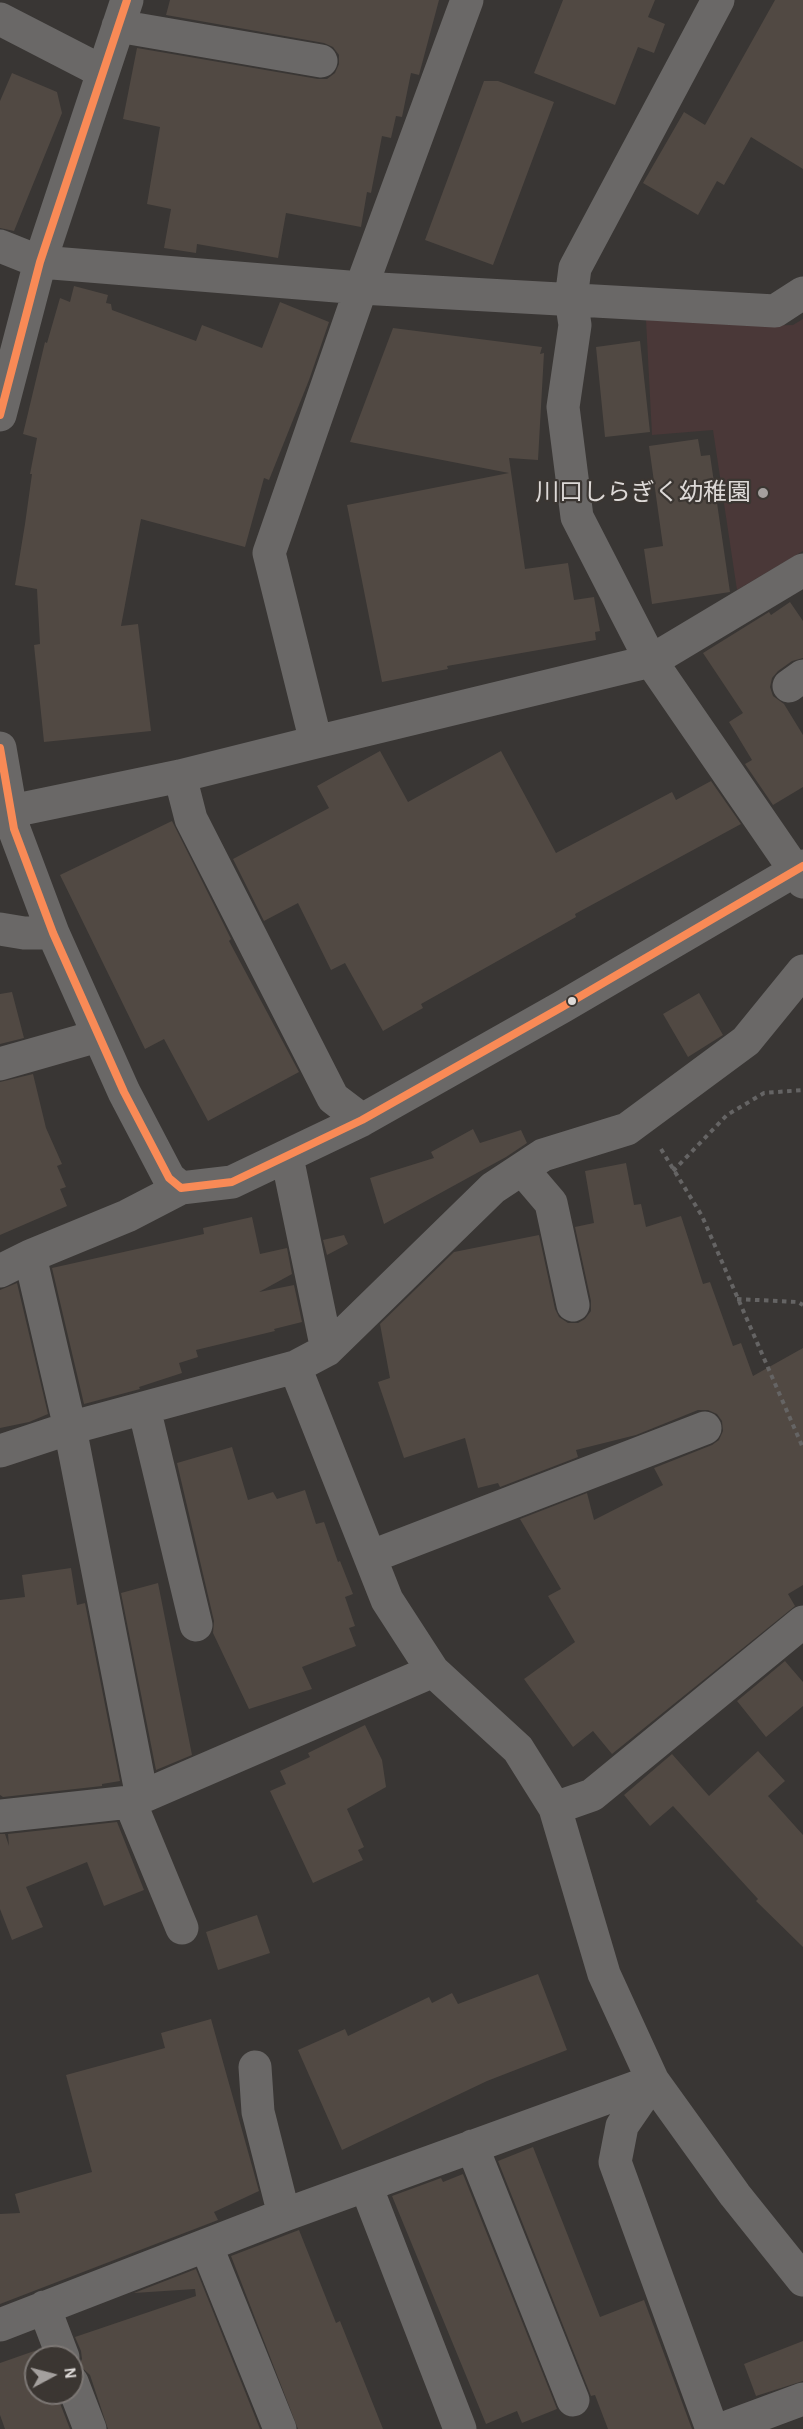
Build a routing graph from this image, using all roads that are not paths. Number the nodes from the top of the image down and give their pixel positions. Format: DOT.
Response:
graph roads {
  1 [pos="467,0"];
  2 [pos="718,0"];
  3 [pos="122,13"];
  4 [pos="0,19"];
  5 [pos="321,62"];
  6 [pos="103,72"];
  7 [pos="0,246"];
  8 [pos="40,262"];
  9 [pos="361,288"];
  10 [pos="803,293"];
  11 [pos="571,299"];
  12 [pos="0,415"];
  13 [pos="803,570"];
  14 [pos="651,662"];
  15 [pos="315,741"];
  16 [pos="0,748"];
  17 [pos="180,776"];
  18 [pos="9,822"];
  19 [pos="800,873"];
  20 [pos="0,929"];
  21 [pos="53,933"];
  22 [pos="803,972"];
  23 [pos="98,1036"];
  24 [pos="0,1064"];
  25 [pos="362,1120"];
  26 [pos="287,1157"];
  27 [pos="522,1168"];
  28 [pos="181,1188"];
  29 [pos="30,1256"];
  30 [pos="0,1271"];
  31 [pos="573,1305"];
  32 [pos="327,1350"];
  33 [pos="295,1367"];
  34 [pos="144,1408"];
  35 [pos="70,1428"];
  36 [pos="705,1428"];
  37 [pos="0,1451"];
  38 [pos="370,1557"];
  39 [pos="803,1622"];
  40 [pos="196,1625"];
  41 [pos="433,1671"];
  42 [pos="136,1799"];
  43 [pos="555,1808"];
  44 [pos="0,1816"];
  45 [pos="182,1928"];
  46 [pos="255,2067"];
  47 [pos="653,2080"];
  48 [pos="472,2146"];
  49 [pos="366,2186"];
  50 [pos="284,2215"];
  51 [pos="206,2245"];
  52 [pos="803,2280"];
  53 [pos="44,2307"];
  54 [pos="0,2325"];
  55 [pos="58,2345"];
  56 [pos="803,2399"];
  57 [pos="573,2400"];
  58 [pos="81,2405"];
  59 [pos="90,2429"];
  60 [pos="280,2429"];
  61 [pos="460,2429"];
  62 [pos="712,2429"];
  63 [pos="722,2429"];
  1 -- 9 [label="street"];
  2 -- 11 [label="street"];
  3 -- 5 [label="street"];
  3 -- 6 [label="street"];
  4 -- 6 [label="street"];
  6 -- 8 [label="street"];
  7 -- 8 [label="street"];
  8 -- 9 [label="street"];
  8 -- 12 [label="street"];
  9 -- 11 [label="street"];
  9 -- 15 [label="street"];
  10 -- 11 [label="street"];
  11 -- 14 [label="street"];
  13 -- 14 [label="street"];
  14 -- 15 [label="street"];
  14 -- 19 [label="street"];
  15 -- 17 [label="street"];
  16 -- 18 [label="street"];
  17 -- 18 [label="street"];
  17 -- 25 [label="street"];
  18 -- 21 [label="street"];
  19 -- 25 [label="street"];
  20 -- 21 [label="street"];
  21 -- 23 [label="street"];
  22 -- 27 [label="street"];
  23 -- 24 [label="street"];
  23 -- 28 [label="street"];
  25 -- 26 [label="street"];
  26 -- 28 [label="street"];
  26 -- 32 [label="street"];
  27 -- 31 [label="street"];
  27 -- 32 [label="street"];
  28 -- 29 [label="street"];
  29 -- 30 [label="street"];
  29 -- 35 [label="street"];
  32 -- 33 [label="street"];
  33 -- 34 [label="street"];
  33 -- 38 [label="street"];
  34 -- 35 [label="street"];
  34 -- 40 [label="street"];
  35 -- 37 [label="street"];
  35 -- 42 [label="street"];
  36 -- 38 [label="street"];
  38 -- 41 [label="street"];
  39 -- 43 [label="street"];
  41 -- 42 [label="street"];
  41 -- 43 [label="street"];
  42 -- 44 [label="street"];
  42 -- 45 [label="street"];
  43 -- 47 [label="street"];
  46 -- 50 [label="street"];
  47 -- 48 [label="street"];
  47 -- 52 [label="street"];
  47 -- 62 [label="street"];
  48 -- 49 [label="street"];
  48 -- 57 [label="street"];
  49 -- 50 [label="street"];
  49 -- 61 [label="street"];
  50 -- 51 [label="street"];
  51 -- 53 [label="street"];
  51 -- 60 [label="street"];
  53 -- 54 [label="street"];
  53 -- 55 [label="street"];
  56 -- 63 [label="street"];
  58 -- 59 [label="street"];
}
